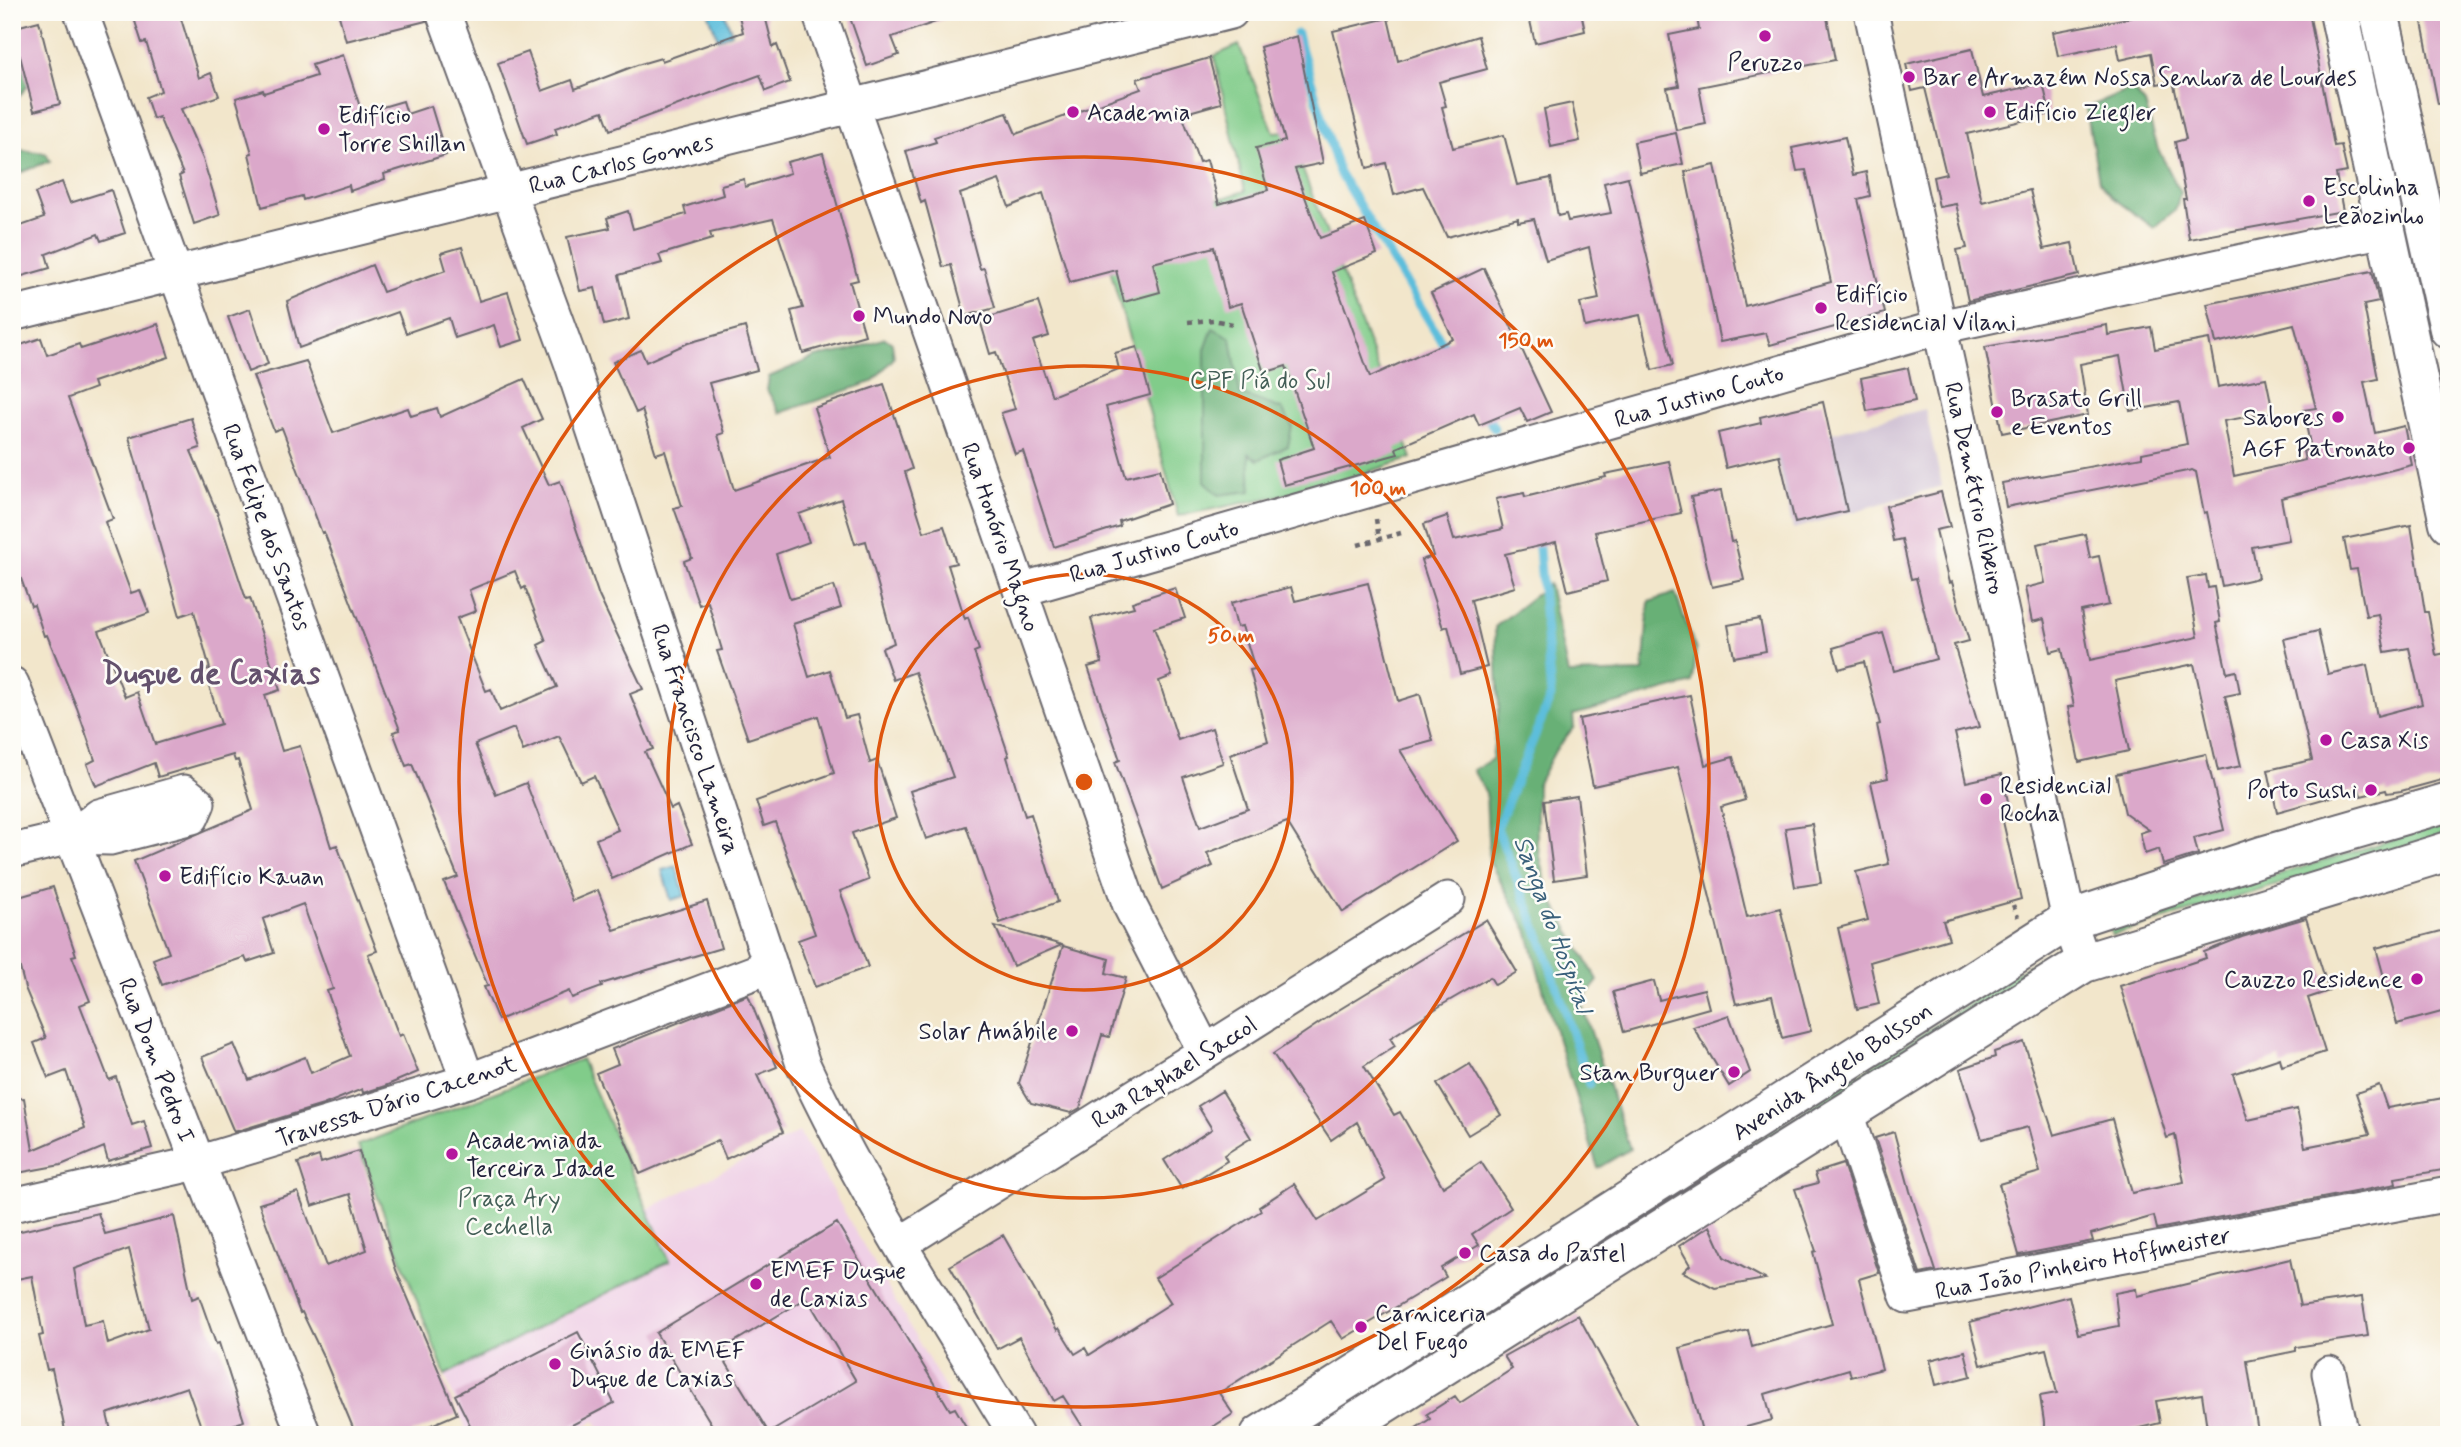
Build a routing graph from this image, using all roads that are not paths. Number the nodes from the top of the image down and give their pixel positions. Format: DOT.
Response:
graph roads {
  1 [pos="80,12"];
  2 [pos="443,12"];
  3 [pos="819,12"];
  4 [pos="1231,12"];
  5 [pos="1871,12"];
  6 [pos="2339,12"];
  7 [pos="2379,12"];
  8 [pos="851,106"];
  9 [pos="508,190"];
  10 [pos="2437,217"];
  11 [pos="2385,230"];
  12 [pos="174,273"];
  13 [pos="12,314"];
  14 [pos="1940,327"];
  15 [pos="2449,329"];
  16 [pos="2449,523"];
  17 [pos="1020,590"];
  18 [pos="12,684"];
  19 [pos="2449,802"];
  20 [pos="71,837"];
  21 [pos="12,851"];
  22 [pos="2449,851"];
  23 [pos="1448,899"];
  24 [pos="2069,920"];
  25 [pos="2084,963"];
  26 [pos="771,966"];
  27 [pos="1205,1052"];
  28 [pos="468,1081"];
  29 [pos="1846,1112"];
  30 [pos="197,1163"];
  31 [pos="2449,1194"];
  32 [pos="12,1205"];
  33 [pos="900,1244"];
  34 [pos="2329,1373"];
  35 [pos="304,1435"];
  36 [pos="1016,1435"];
  37 [pos="1260,1435"];
  38 [pos="1334,1435"];
  39 [pos="2342,1435"];
  1 -- 12 [label="street, Rua Felipe dos Santos"];
  2 -- 9 [label="street, Rua Francisco Lameira"];
  3 -- 8 [label="street, Rua Honório Magno"];
  4 -- 8 [label="street, Rua Carlos Gomes"];
  5 -- 14 [label="street, Rua Demétrio Ribeiro"];
  6 -- 11 [label="main road"];
  7 -- 10 [label="main road"];
  8 -- 9 [label="street, Rua Carlos Gomes"];
  8 -- 17 [label="street, Rua Honório Magno"];
  9 -- 12 [label="street, Rua Carlos Gomes"];
  9 -- 26 [label="street, Rua Francisco Lameira"];
  10 -- 15 [label="main road"];
  11 -- 14 [label="street, Rua Justino Couto"];
  11 -- 16 [label="main road"];
  12 -- 13 [label="street, Rua Carlos Gomes"];
  12 -- 28 [label="street, Rua Felipe dos Santos"];
  14 -- 17 [label="street, Rua Justino Couto"];
  14 -- 24 [label="street, Rua Demétrio Ribeiro"];
  17 -- 27 [label="street, Rua Honório Magno"];
  18 -- 20 [label="street, Rua Dom Pedro I"];
  19 -- 24 [label="main road, Avenida Ângelo Bolsson"];
  20 -- 21 [label="street"];
  20 -- 30 [label="street, Rua Dom Pedro I"];
  22 -- 25 [label="main road, Avenida Ângelo Bolsson"];
  23 -- 27 [label="street, Rua Raphael Saccol"];
  24 -- 25 [label="street, Rua Demétrio Ribeiro"];
  24 -- 37 [label="main road, Avenida Ângelo Bolsson"];
  25 -- 29 [label="main road, Avenida Ângelo Bolsson"];
  26 -- 28 [label="street, Travessa Dário Cacenot"];
  26 -- 33 [label="street, Rua Francisco Lameira"];
  27 -- 33 [label="street, Rua Raphael Saccol"];
  28 -- 30 [label="street, Travessa Dário Cacenot"];
  29 -- 31 [label="street, Rua João Pinheiro Hoffmeister"];
  29 -- 38 [label="main road, Avenida Ângelo Bolsson"];
  30 -- 32 [label="street, Travessa Dário Cacenot"];
  30 -- 35 [label="street, Rua Dom Pedro I"];
  33 -- 36 [label="street, Rua Francisco Lameira"];
  34 -- 39 [label="street"];
}
